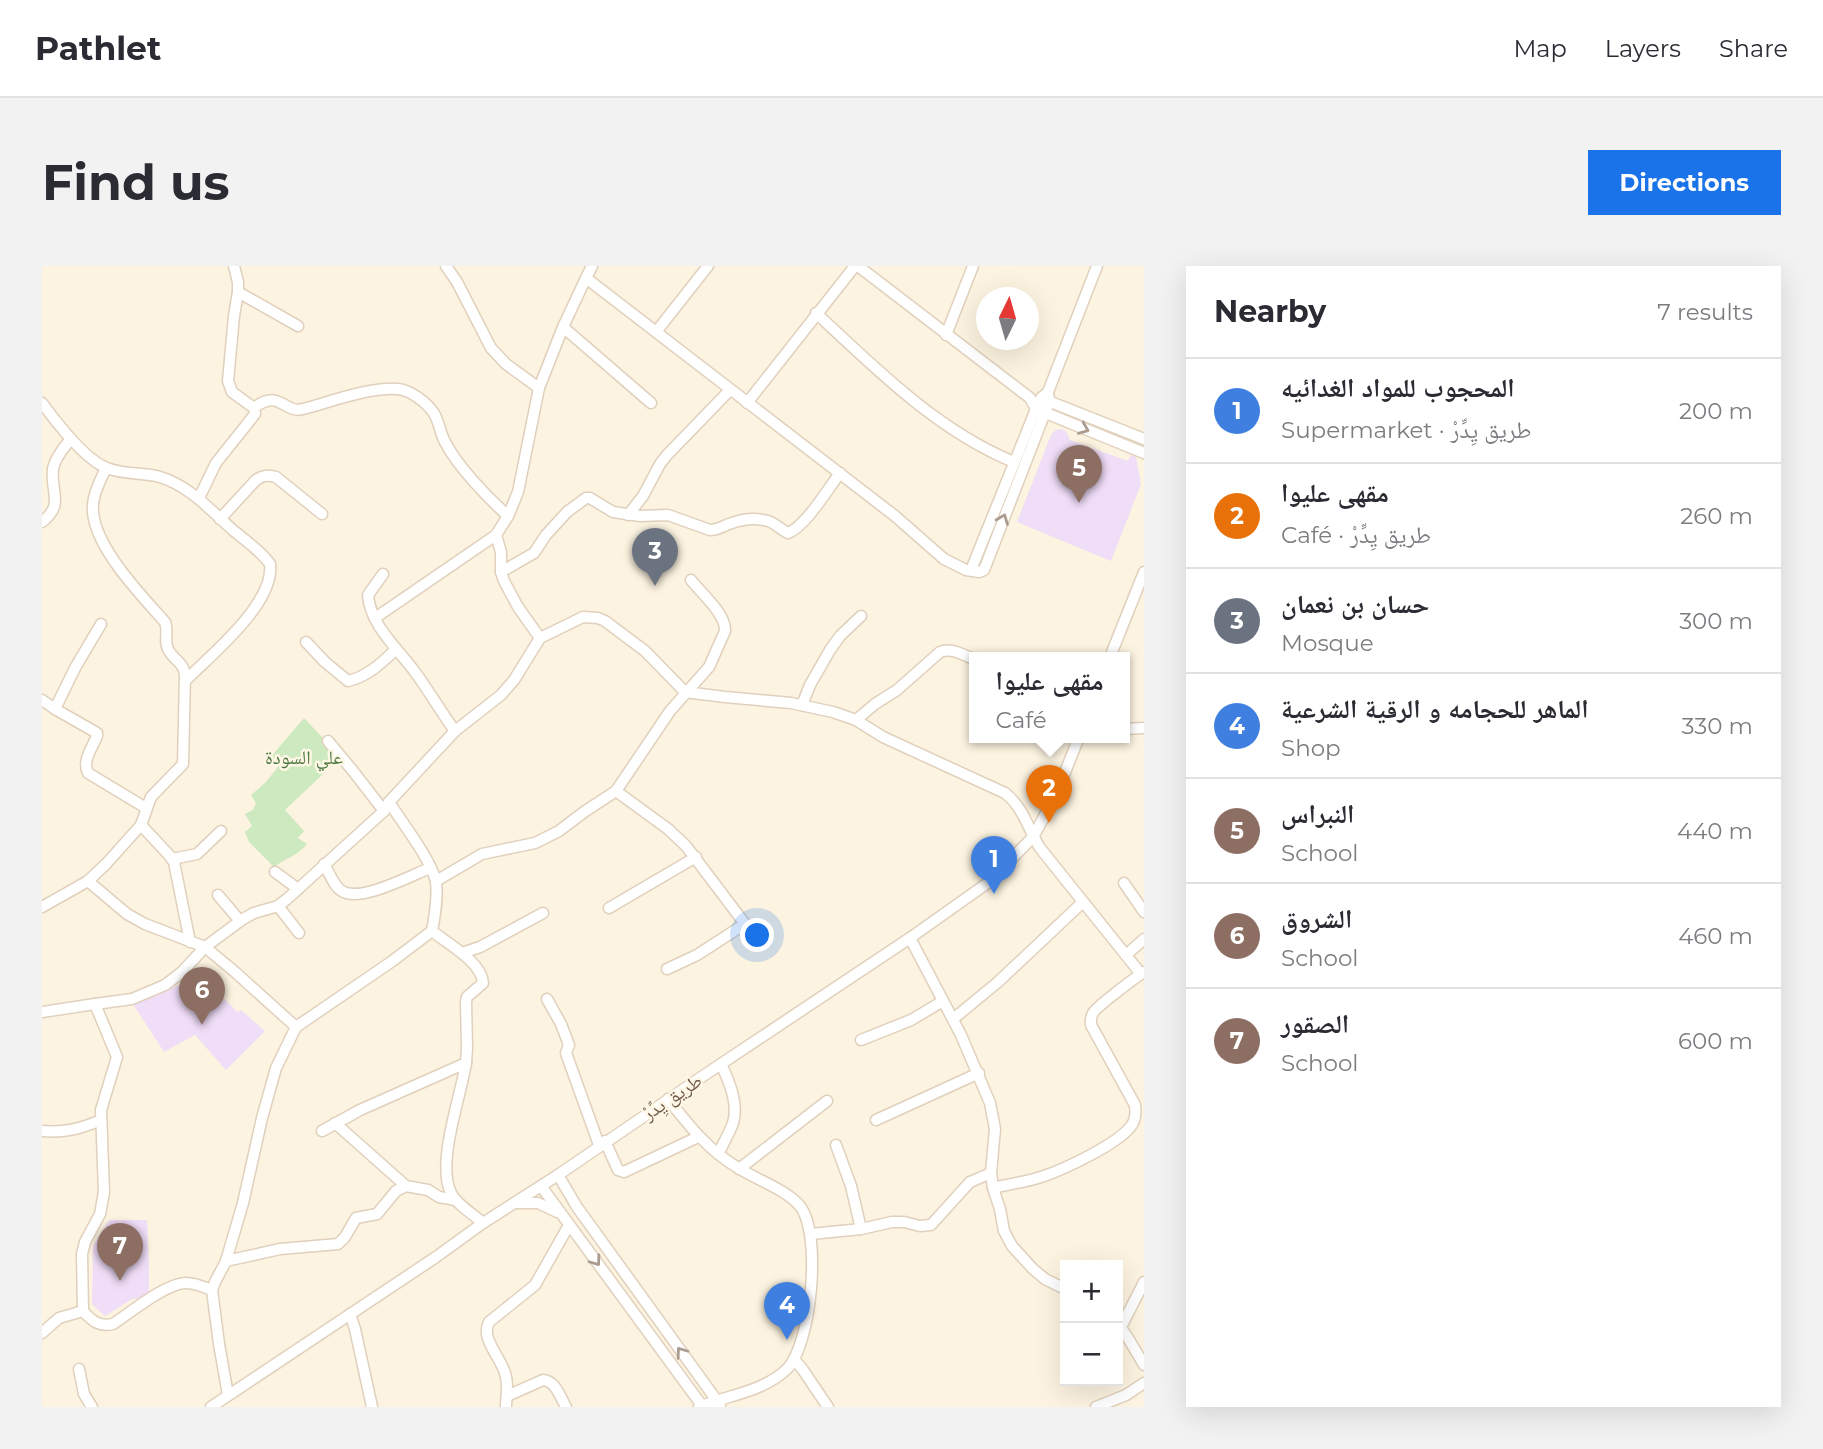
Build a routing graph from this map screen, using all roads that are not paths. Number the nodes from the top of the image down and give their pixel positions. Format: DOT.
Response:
graph roads {
  1 [pos="234,266"];
  2 [pos="446,266"];
  3 [pos="592,266"];
  4 [pos="708,266"];
  5 [pos="856,266"];
  6 [pos="973,266"];
  7 [pos="1097,266"];
  8 [pos="586,278"];
  9 [pos="238,292"];
  10 [pos="816,313"];
  11 [pos="298,326"];
  12 [pos="563,327"];
  13 [pos="656,332"];
  14 [pos="946,335"];
  15 [pos="539,388"];
  16 [pos="730,390"];
  17 [pos="1042,402"];
  18 [pos="42,403"];
  19 [pos="747,403"];
  20 [pos="651,404"];
  21 [pos="254,408"];
  22 [pos="71,439"];
  23 [pos="1144,439"];
  24 [pos="1144,453"];
  25 [pos="1014,462"];
  26 [pos="106,468"];
  27 [pos="839,473"];
  28 [pos="199,498"];
  29 [pos="322,514"];
  30 [pos="628,515"];
  31 [pos="508,516"];
  32 [pos="220,519"];
  33 [pos="42,522"];
  34 [pos="496,535"];
  35 [pos="971,570"];
  36 [pos="501,572"];
  37 [pos="1144,572"];
  38 [pos="383,574"];
  39 [pos="691,580"];
  40 [pos="861,616"];
  41 [pos="375,618"];
  42 [pos="101,624"];
  43 [pos="540,638"];
  44 [pos="306,642"];
  45 [pos="396,649"];
  46 [pos="1112,652"];
  47 [pos="969,657"];
  48 [pos="186,680"];
  49 [pos="685,692"];
  50 [pos="42,701"];
  51 [pos="802,705"];
  52 [pos="55,709"];
  53 [pos="856,720"];
  54 [pos="454,731"];
  55 [pos="328,741"];
  56 [pos="1077,743"];
  57 [pos="616,791"];
  58 [pos="386,806"];
  59 [pos="146,808"];
  60 [pos="141,825"];
  61 [pos="221,831"];
  62 [pos="1033,837"];
  63 [pos="696,857"];
  64 [pos="173,859"];
  65 [pos="324,864"];
  66 [pos="430,868"];
  67 [pos="275,872"];
  68 [pos="88,881"];
  69 [pos="436,881"];
  70 [pos="1124,883"];
  71 [pos="298,889"];
  72 [pos="218,895"];
  73 [pos="1083,902"];
  74 [pos="278,906"];
  75 [pos="42,907"];
  76 [pos="610,908"];
  77 [pos="1144,912"];
  78 [pos="543,913"];
  79 [pos="240,921"];
  80 [pos="745,924"];
  81 [pos="432,931"];
  82 [pos="299,933"];
  83 [pos="755,934"];
  84 [pos="910,938"];
  85 [pos="1144,939"];
  86 [pos="190,942"];
  87 [pos="205,947"];
  88 [pos="462,953"];
  89 [pos="1126,955"];
  90 [pos="667,969"];
  91 [pos="1142,973"];
  92 [pos="547,999"];
  93 [pos="943,1001"];
  94 [pos="95,1004"];
  95 [pos="42,1012"];
  96 [pos="953,1019"];
  97 [pos="296,1027"];
  98 [pos="861,1040"];
  99 [pos="466,1063"];
  100 [pos="721,1064"];
  101 [pos="979,1073"];
  102 [pos="668,1099"];
  103 [pos="827,1101"];
  104 [pos="101,1120"];
  105 [pos="876,1120"];
  106 [pos="335,1123"];
  107 [pos="322,1131"];
  108 [pos="42,1132"];
  109 [pos="698,1137"];
  110 [pos="602,1143"];
  111 [pos="836,1145"];
  112 [pos="718,1154"];
  113 [pos="575,1163"];
  114 [pos="739,1169"];
  115 [pos="991,1173"];
  116 [pos="558,1175"];
  117 [pos="406,1186"];
  118 [pos="541,1186"];
  119 [pos="993,1188"];
  120 [pos="456,1200"];
  121 [pos="513,1204"];
  122 [pos="577,1207"];
  123 [pos="566,1220"];
  124 [pos="483,1223"];
  125 [pos="861,1229"];
  126 [pos="811,1234"];
  127 [pos="226,1261"];
  128 [pos="1144,1282"];
  129 [pos="1060,1286"];
  130 [pos="212,1290"];
  131 [pos="83,1311"];
  132 [pos="350,1314"];
  133 [pos="1120,1323"];
  134 [pos="1123,1332"];
  135 [pos="42,1333"];
  136 [pos="794,1359"];
  137 [pos="1144,1366"];
  138 [pos="79,1369"];
  139 [pos="1144,1383"];
  140 [pos="225,1400"];
  141 [pos="507,1401"];
  142 [pos="719,1404"];
  143 [pos="92,1407"];
  144 [pos="211,1407"];
  145 [pos="372,1407"];
  146 [pos="566,1407"];
  147 [pos="701,1407"];
  148 [pos="828,1407"];
  149 [pos="1096,1407"];
  1 -- 9 [label="street"];
  2 -- 15 [label="street"];
  3 -- 8 [label="street"];
  4 -- 13 [label="street"];
  5 -- 10 [label="street"];
  5 -- 14 [label="street"];
  6 -- 14 [label="street"];
  7 -- 17 [label="street"];
  8 -- 12 [label="street"];
  8 -- 13 [label="street"];
  9 -- 11 [label="street"];
  9 -- 21 [label="street"];
  10 -- 19 [label="street"];
  10 -- 25 [label="street"];
  12 -- 15 [label="street"];
  12 -- 20 [label="street"];
  13 -- 16 [label="street"];
  14 -- 17 [label="street"];
  15 -- 31 [label="street"];
  16 -- 19 [label="street"];
  16 -- 30 [label="street"];
  17 -- 23 [label="street"];
  17 -- 24 [label="street, one-way"];
  17 -- 25 [label="street"];
  35 -- 17 [label="street, one-way"];
  18 -- 22 [label="street"];
  19 -- 27 [label="street"];
  21 -- 28 [label="street"];
  21 -- 31 [label="street"];
  22 -- 26 [label="street"];
  22 -- 33 [label="street"];
  25 -- 35 [label="street"];
  26 -- 28 [label="street"];
  26 -- 48 [label="street"];
  27 -- 30 [label="street"];
  27 -- 35 [label="street"];
  28 -- 32 [label="street"];
  29 -- 32 [label="street"];
  30 -- 36 [label="street"];
  31 -- 34 [label="street"];
  32 -- 48 [label="street"];
  34 -- 36 [label="street"];
  34 -- 41 [label="street"];
  36 -- 43 [label="street"];
  37 -- 46 [label="street"];
  38 -- 41 [label="street"];
  39 -- 49 [label="street"];
  40 -- 51 [label="street"];
  41 -- 45 [label="street"];
  42 -- 52 [label="street"];
  43 -- 49 [label="street"];
  43 -- 54 [label="street"];
  44 -- 45 [label="street"];
  45 -- 54 [label="street"];
  47 -- 53 [label="street"];
  48 -- 59 [label="street"];
  49 -- 51 [label="street"];
  49 -- 57 [label="street"];
  50 -- 52 [label="street"];
  51 -- 53 [label="street"];
  52 -- 59 [label="street"];
  53 -- 62 [label="street"];
  54 -- 58 [label="street"];
  55 -- 58 [label="street"];
  56 -- 62 [label="street, طريق يِدِّرْ"];
  57 -- 63 [label="street"];
  57 -- 69 [label="street"];
  58 -- 65 [label="street"];
  58 -- 66 [label="street"];
  59 -- 60 [label="street"];
  60 -- 64 [label="street"];
  60 -- 68 [label="street"];
  61 -- 64 [label="street"];
  62 -- 73 [label="street"];
  62 -- 84 [label="street, طريق يِدِّرْ"];
  63 -- 76 [label="street"];
  63 -- 80 [label="street"];
  64 -- 86 [label="street"];
  65 -- 66 [label="street"];
  65 -- 71 [label="street"];
  66 -- 69 [label="street"];
  67 -- 71 [label="street"];
  68 -- 75 [label="street"];
  68 -- 86 [label="street"];
  69 -- 81 [label="street"];
  70 -- 77 [label="street"];
  71 -- 74 [label="street"];
  72 -- 79 [label="street"];
  73 -- 89 [label="street"];
  73 -- 96 [label="street"];
  74 -- 79 [label="street"];
  74 -- 82 [label="street"];
  78 -- 88 [label="street"];
  79 -- 87 [label="street"];
  80 -- 83 [label="street"];
  80 -- 90 [label="street"];
  81 -- 88 [label="street"];
  81 -- 97 [label="street"];
  84 -- 93 [label="street"];
  84 -- 100 [label="street, طريق يِدِّرْ"];
  85 -- 89 [label="street"];
  86 -- 87 [label="street"];
  87 -- 94 [label="street"];
  87 -- 97 [label="street"];
  88 -- 99 [label="street"];
  89 -- 91 [label="street"];
  91 -- 119 [label="street"];
  92 -- 110 [label="street"];
  93 -- 96 [label="street"];
  93 -- 98 [label="street"];
  94 -- 95 [label="street"];
  94 -- 104 [label="street"];
  96 -- 101 [label="street"];
  97 -- 127 [label="street"];
  99 -- 106 [label="street"];
  99 -- 120 [label="street"];
  100 -- 102 [label="street, طريق يِدِّرْ"];
  100 -- 112 [label="street"];
  101 -- 105 [label="street"];
  101 -- 115 [label="street"];
  102 -- 109 [label="street"];
  102 -- 110 [label="street, طريق يِدِّرْ"];
  103 -- 114 [label="street"];
  104 -- 108 [label="street"];
  104 -- 131 [label="street"];
  106 -- 107 [label="street"];
  106 -- 117 [label="street"];
  109 -- 110 [label="street"];
  109 -- 112 [label="street"];
  110 -- 113 [label="street, طريق يِدِّرْ"];
  111 -- 125 [label="street"];
  112 -- 114 [label="street"];
  113 -- 116 [label="street, طريق يِدِّرْ"];
  113 -- 122 [label="street"];
  114 -- 126 [label="street"];
  115 -- 119 [label="street"];
  115 -- 125 [label="street"];
  116 -- 118 [label="street, طريق يِدِّرْ"];
  116 -- 122 [label="street"];
  117 -- 120 [label="street"];
  117 -- 127 [label="street"];
  118 -- 121 [label="street, طريق يِدِّرْ"];
  118 -- 123 [label="street"];
  119 -- 129 [label="street"];
  120 -- 124 [label="street"];
  121 -- 123 [label="street"];
  121 -- 124 [label="street, طريق يِدِّرْ"];
  142 -- 122 [label="street, one-way"];
  123 -- 141 [label="street"];
  123 -- 147 [label="street, one-way"];
  124 -- 132 [label="street, طريق يِدِّرْ"];
  125 -- 126 [label="street"];
  126 -- 136 [label="street"];
  127 -- 130 [label="street"];
  128 -- 133 [label="street"];
  130 -- 131 [label="street"];
  130 -- 140 [label="street"];
  131 -- 135 [label="street"];
  132 -- 140 [label="street, طريق يِدِّرْ"];
  132 -- 145 [label="street"];
  134 -- 137 [label="street"];
  136 -- 142 [label="street"];
  136 -- 148 [label="street"];
  138 -- 143 [label="street"];
  139 -- 149 [label="street"];
  140 -- 144 [label="street, طريق يِدِّرْ"];
  141 -- 146 [label="street"];
  142 -- 147 [label="street"];
}
